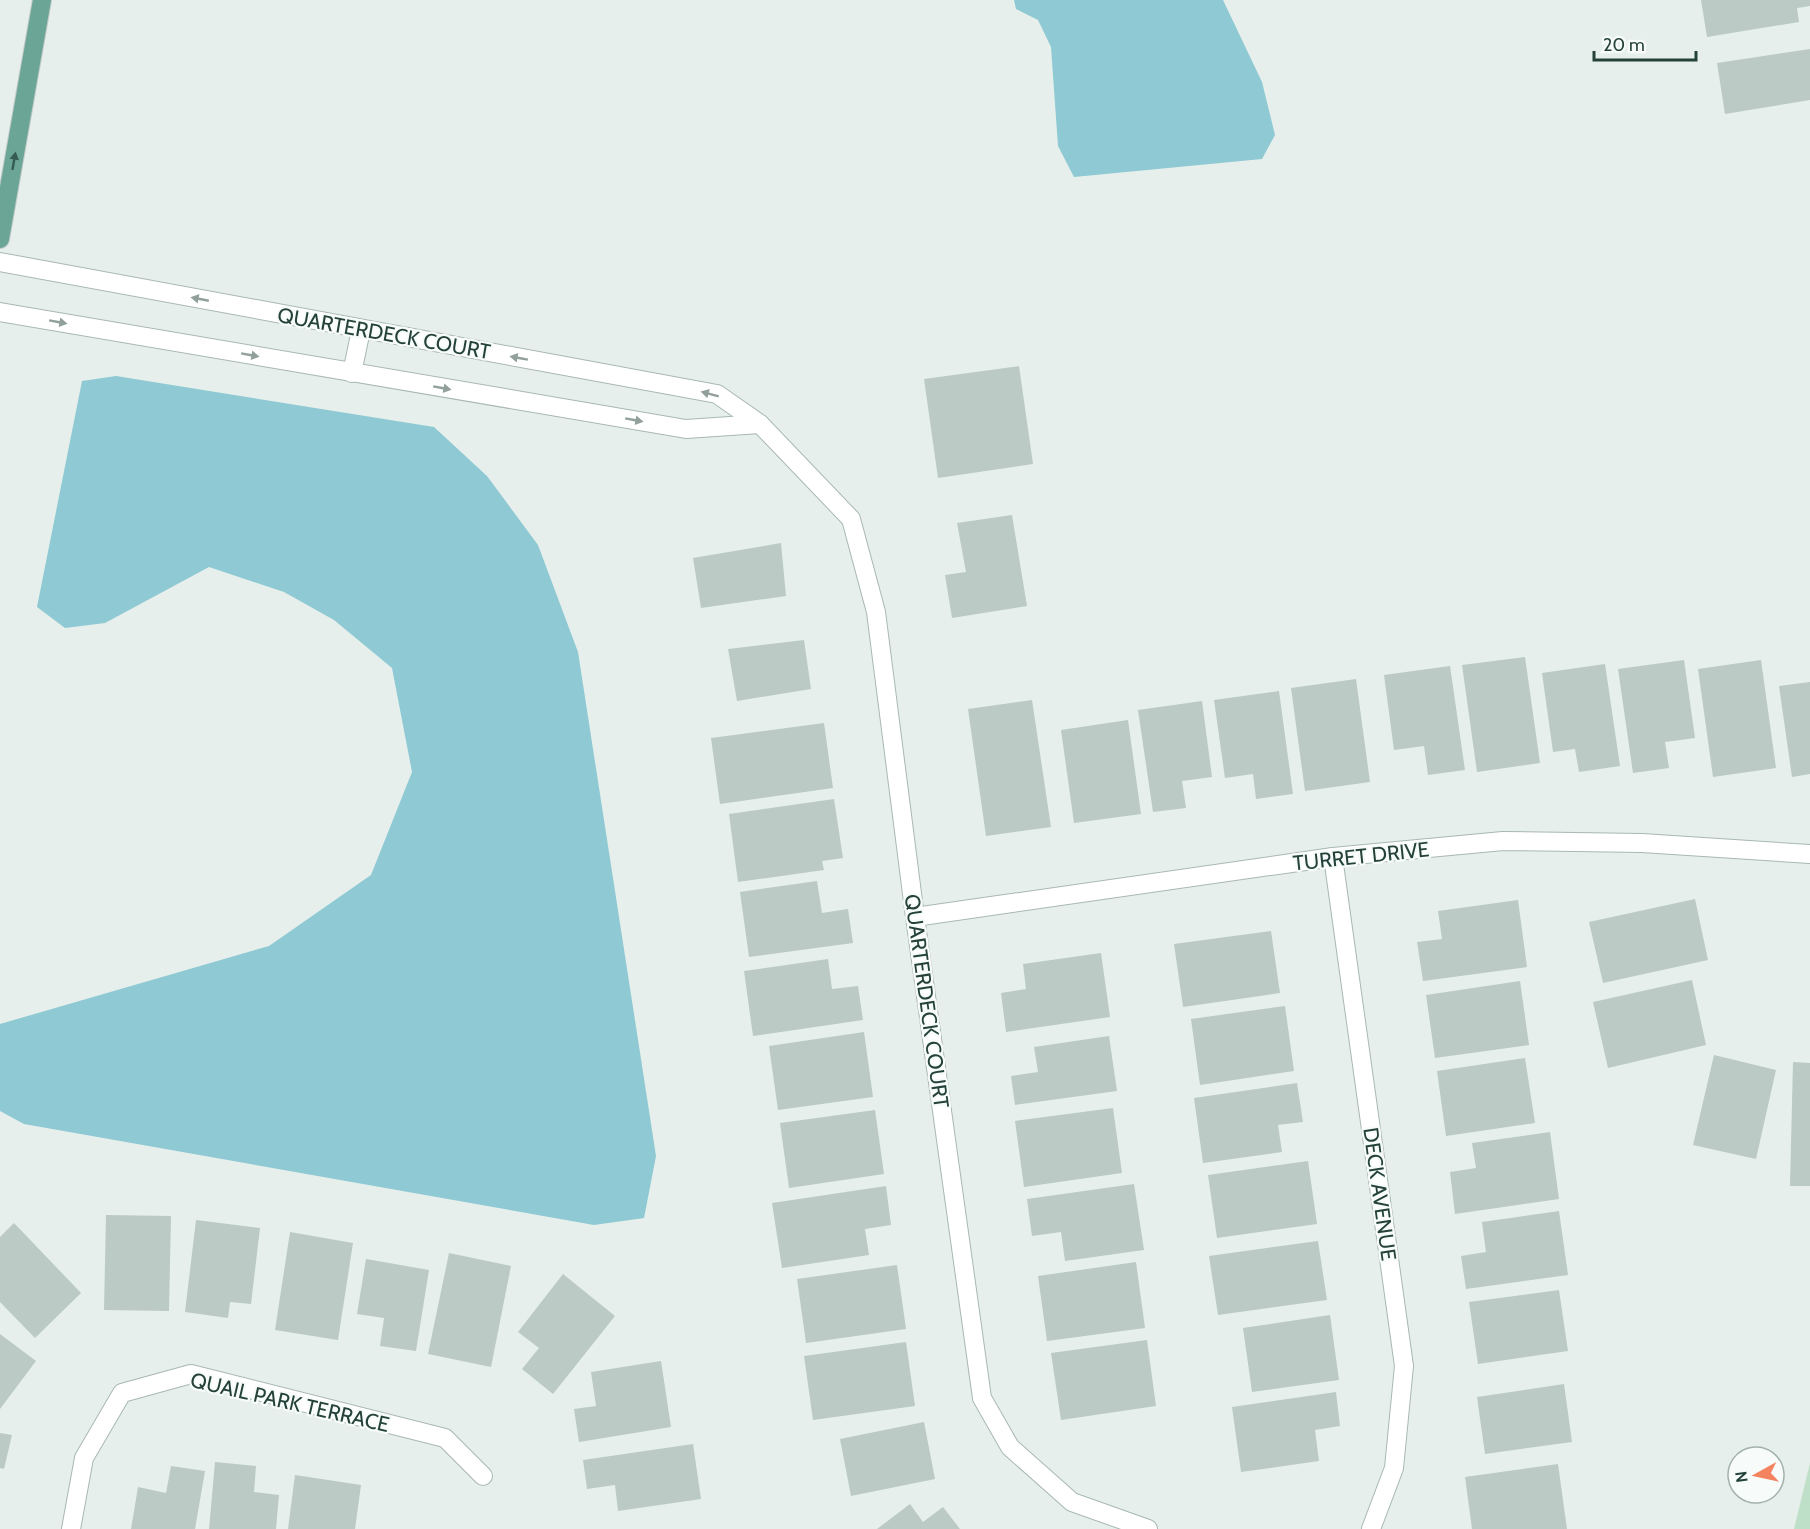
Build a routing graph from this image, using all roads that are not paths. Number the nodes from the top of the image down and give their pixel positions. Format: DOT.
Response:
graph roads {
  1 [pos="42,0"];
  2 [pos="0,239"];
  3 [pos="0,262"];
  4 [pos="0,312"];
  5 [pos="361,330"];
  6 [pos="352,372"];
  7 [pos="760,424"];
  8 [pos="1810,854"];
  9 [pos="1333,857"];
  10 [pos="915,917"];
  11 [pos="483,1476"];
  12 [pos="71,1529"];
  13 [pos="1148,1529"];
  14 [pos="1371,1529"];
  2 -- 1 [label="main road, one-way"];
  5 -- 3 [label="street, QUARTERDECK COURT, one-way"];
  4 -- 6 [label="street, QUARTERDECK COURT, one-way"];
  5 -- 6 [label="street"];
  7 -- 5 [label="street, QUARTERDECK COURT, one-way"];
  6 -- 7 [label="street, QUARTERDECK COURT, one-way"];
  7 -- 10 [label="street, QUARTERDECK COURT"];
  8 -- 9 [label="street, TURRET DRIVE"];
  9 -- 10 [label="street, TURRET DRIVE"];
  9 -- 14 [label="street, DECK AVENUE"];
  10 -- 13 [label="street, QUARTERDECK COURT"];
  11 -- 12 [label="street, QUAIL PARK TERRACE"];
}
